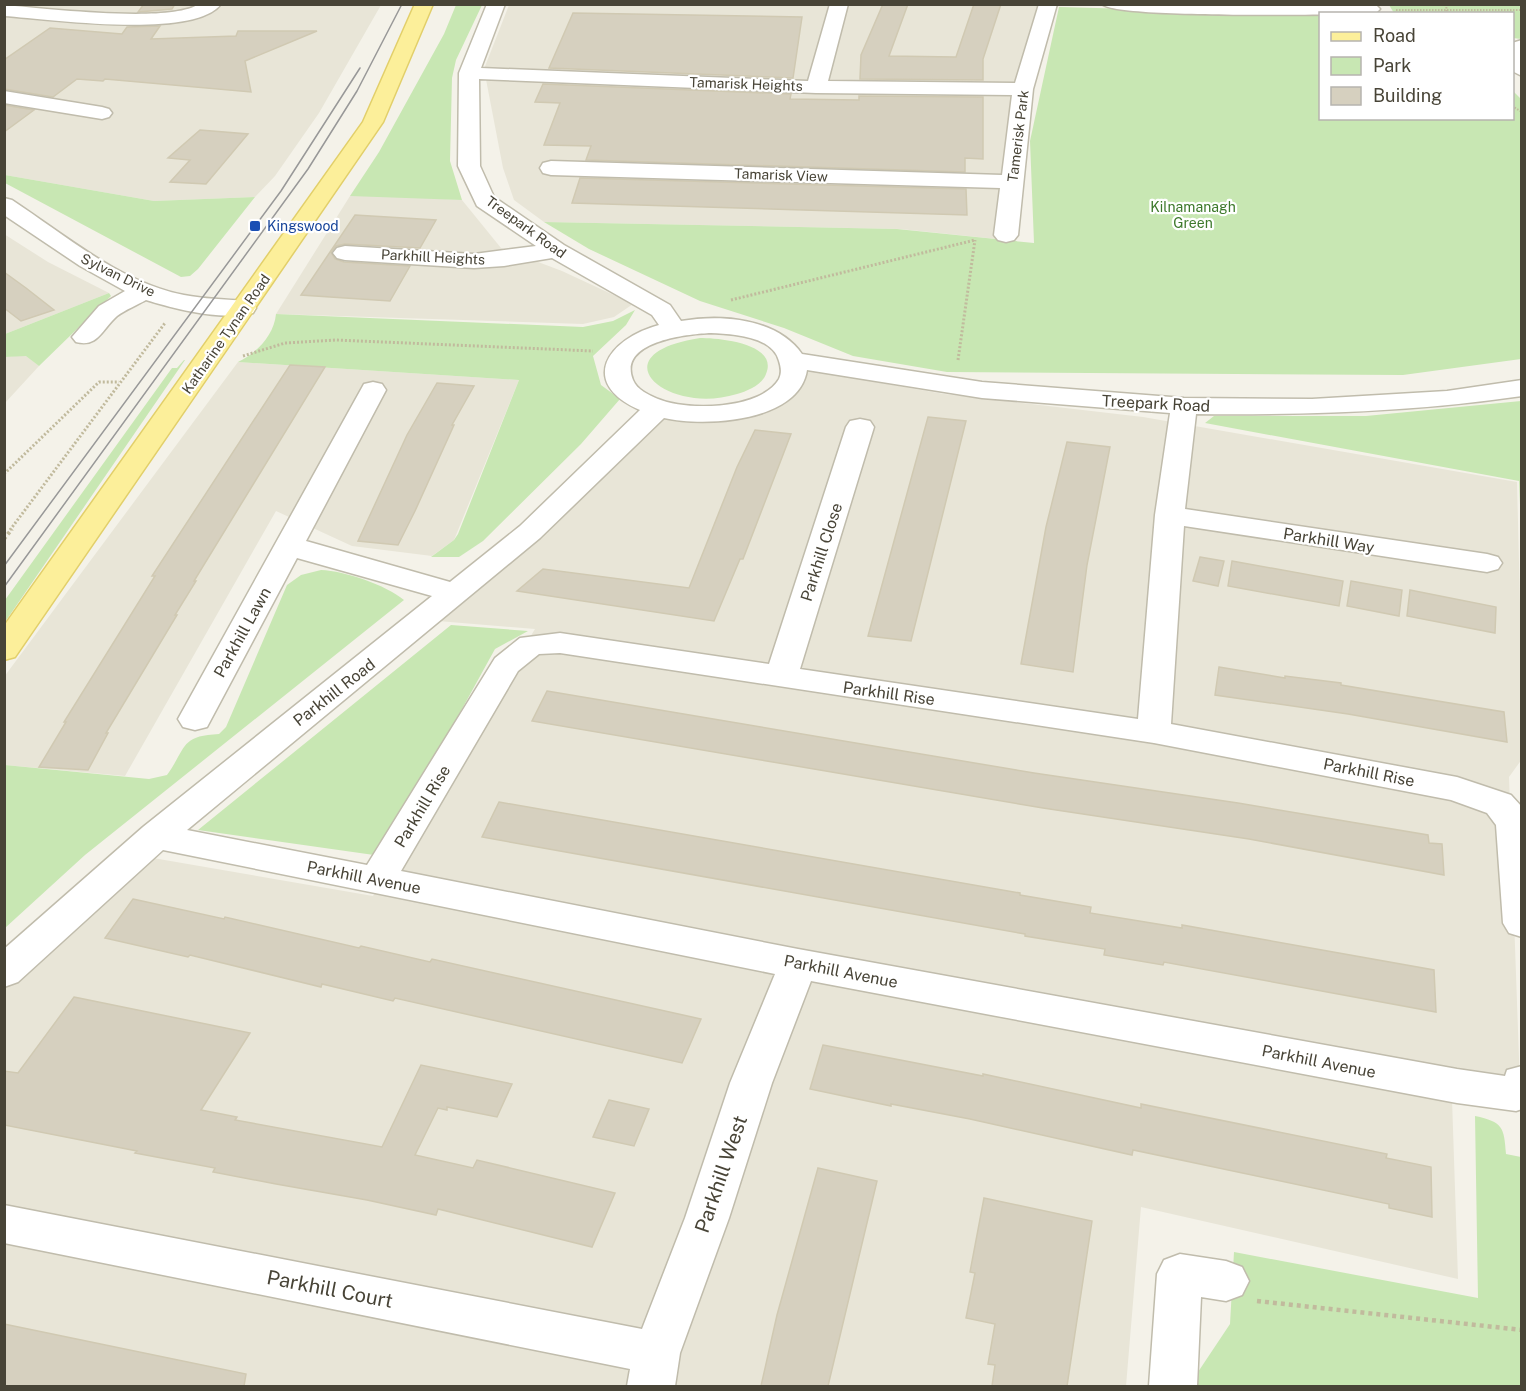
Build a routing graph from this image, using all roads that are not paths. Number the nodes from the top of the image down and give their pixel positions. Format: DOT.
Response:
graph roads {
  1 [pos="212,4"];
  2 [pos="424,4"];
  3 [pos="496,4"];
  4 [pos="839,4"];
  5 [pos="1048,4"];
  6 [pos="1111,4"];
  7 [pos="12,8"];
  8 [pos="1371,9"];
  9 [pos="469,73"];
  10 [pos="816,87"];
  11 [pos="1023,89"];
  12 [pos="4,97"];
  13 [pos="102,114"];
  14 [pos="551,168"];
  15 [pos="1012,182"];
  16 [pos="4,206"];
  17 [pos="1006,235"];
  18 [pos="556,250"];
  19 [pos="345,253"];
  20 [pos="145,290"];
  21 [pos="244,308"];
  22 [pos="673,328"];
  23 [pos="85,338"];
  24 [pos="793,360"];
  25 [pos="1521,388"];
  26 [pos="373,390"];
  27 [pos="1184,406"];
  28 [pos="658,408"];
  29 [pos="860,427"];
  30 [pos="1170,515"];
  31 [pos="289,546"];
  32 [pos="1487,563"];
  33 [pos="456,593"];
  34 [pos="4,650"];
  35 [pos="781,677"];
  36 [pos="195,719"];
  37 [pos="1154,732"];
  38 [pos="156,836"];
  39 [pos="377,880"];
  40 [pos="1521,923"];
  41 [pos="798,964"];
  42 [pos="4,972"];
  43 [pos="1520,1093"];
  44 [pos="4,1224"];
  45 [pos="1238,1291"];
  46 [pos="654,1370"];
  47 [pos="1173,1386"];
  1 -- 7 [label="street"];
  2 -- 21 [label="main road, Katharine Tynan Road"];
  3 -- 9 [label="street, Treepark Road"];
  4 -- 10 [label="street"];
  5 -- 11 [label="street, Tamerisk Park"];
  6 -- 8 [label="street"];
  9 -- 10 [label="street, Tamarisk Heights"];
  9 -- 18 [label="street, Treepark Road"];
  10 -- 11 [label="street, Tamarisk Heights"];
  11 -- 15 [label="street, Tamerisk Park"];
  12 -- 13 [label="street"];
  14 -- 15 [label="street, Tamarisk View"];
  15 -- 17 [label="street, Tamerisk Park"];
  16 -- 20 [label="street, Sylvan Drive"];
  18 -- 19 [label="street, Parkhill Heights"];
  18 -- 22 [label="street, Treepark Road"];
  20 -- 21 [label="street, Sylvan Drive"];
  20 -- 23 [label="street"];
  21 -- 34 [label="main road, Katharine Tynan Road"];
  22 -- 24 [label="street"];
  22 -- 28 [label="street"];
  24 -- 27 [label="street, Treepark Road"];
  24 -- 28 [label="street"];
  25 -- 27 [label="street, Treepark Road"];
  26 -- 31 [label="street, Parkhill Lawn"];
  27 -- 30 [label="street"];
  28 -- 33 [label="street, Parkhill Road"];
  29 -- 35 [label="street, Parkhill Close"];
  30 -- 32 [label="street, Parkhill Way"];
  30 -- 37 [label="street"];
  31 -- 33 [label="street"];
  31 -- 36 [label="street, Parkhill Lawn"];
  33 -- 38 [label="street, Parkhill Road"];
  35 -- 37 [label="street, Parkhill Rise"];
  35 -- 39 [label="street, Parkhill Rise"];
  37 -- 40 [label="street, Parkhill Rise"];
  38 -- 39 [label="street, Parkhill Avenue"];
  38 -- 42 [label="street, Parkhill Road"];
  39 -- 41 [label="street, Parkhill Avenue"];
  41 -- 43 [label="street, Parkhill Avenue"];
  41 -- 46 [label="street, Parkhill West"];
  44 -- 46 [label="street, Parkhill Court"];
  45 -- 47 [label="street"];
}
